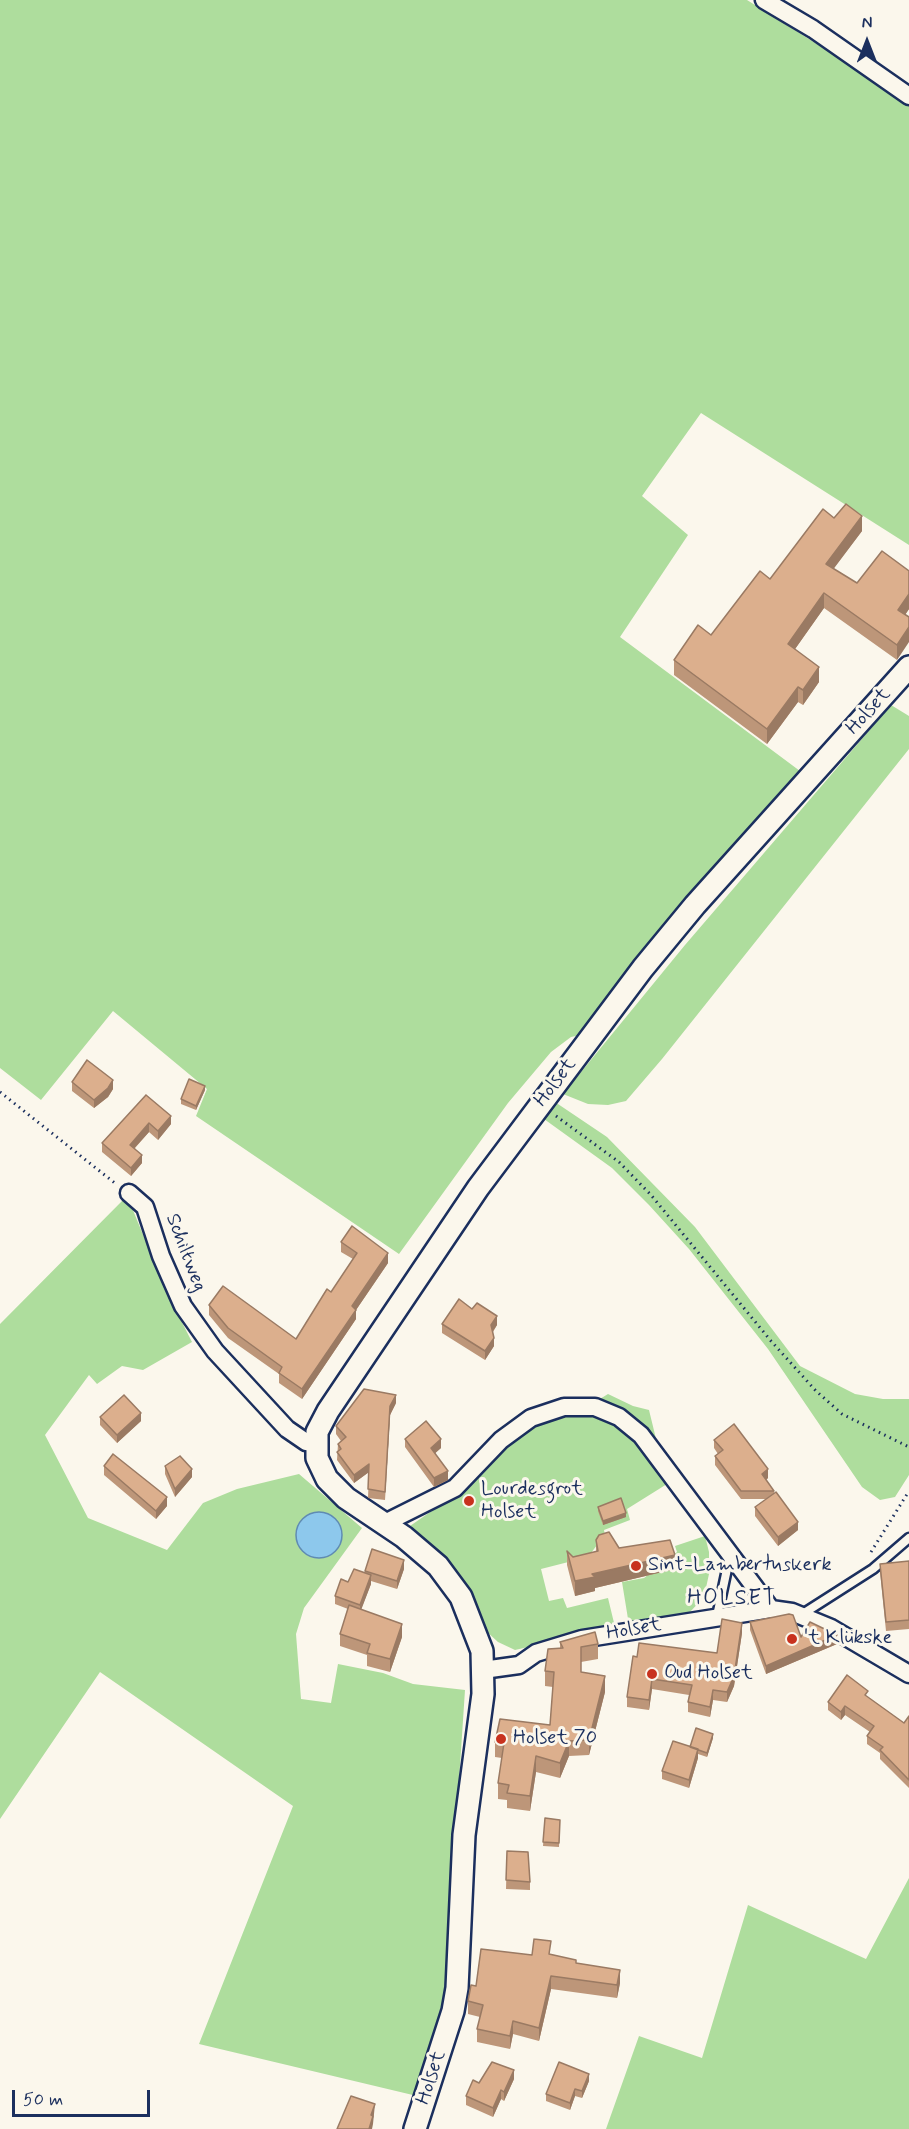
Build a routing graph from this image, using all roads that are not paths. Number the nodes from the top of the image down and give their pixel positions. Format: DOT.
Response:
graph roads {
  1 [pos="764,0"];
  2 [pos="909,96"];
  3 [pos="909,667"];
  4 [pos="129,1193"];
  5 [pos="315,1443"];
  6 [pos="383,1524"];
  7 [pos="909,1538"];
  8 [pos="730,1555"];
  9 [pos="771,1609"];
  10 [pos="801,1615"];
  11 [pos="717,1616"];
  12 [pos="483,1670"];
  13 [pos="909,1674"];
  14 [pos="415,2129"];
  1 -- 2 [label="street"];
  3 -- 5 [label="street, Holset"];
  4 -- 5 [label="street, Schiltweg"];
  5 -- 6 [label="street, Holset"];
  6 -- 8 [label="street"];
  6 -- 12 [label="street, Holset"];
  7 -- 10 [label="lane"];
  8 -- 9 [label="street"];
  8 -- 11 [label="lane"];
  9 -- 10 [label="street, Holset"];
  9 -- 11 [label="street, Holset"];
  10 -- 13 [label="street, Holset"];
  11 -- 12 [label="street, Holset"];
  12 -- 14 [label="street, Holset"];
}
